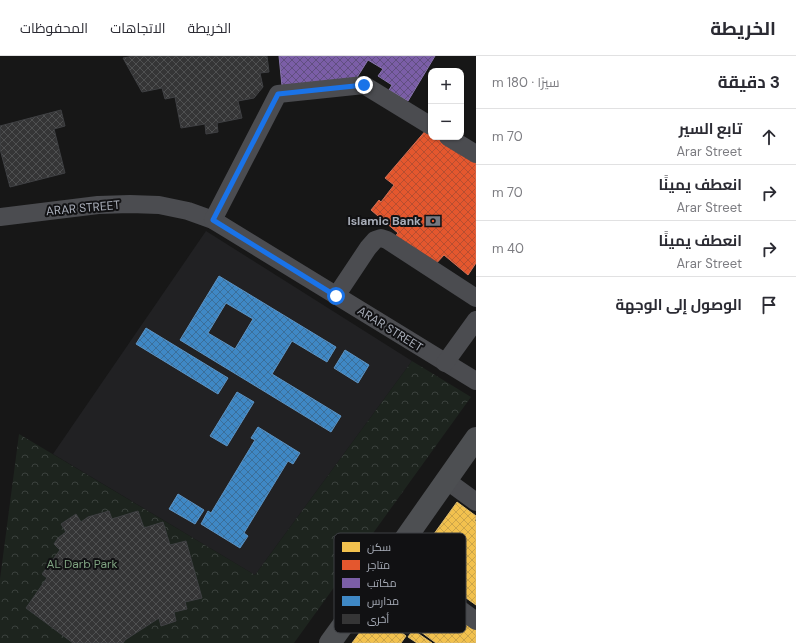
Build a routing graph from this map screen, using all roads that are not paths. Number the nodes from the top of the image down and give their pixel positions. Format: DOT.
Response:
graph roads {
  1 [pos="428,124"];
  2 [pos="453,140"];
  3 [pos="476,154"];
  4 [pos="0,217"];
  5 [pos="213,220"];
  6 [pos="336,296"];
  7 [pos="476,298"];
  8 [pos="476,320"];
  9 [pos="445,363"];
  10 [pos="476,381"];
  11 [pos="476,438"];
  12 [pos="446,480"];
  13 [pos="476,502"];
  14 [pos="409,533"];
  15 [pos="466,614"];
  16 [pos="476,621"];
  17 [pos="337,633"];
  18 [pos="330,643"];
  1 -- 5 [label="street"];
  2 -- 3 [label="street"];
  4 -- 5 [label="street, ARAR STREET"];
  5 -- 6 [label="street, ARAR STREET"];
  6 -- 7 [label="street"];
  6 -- 9 [label="street, ARAR STREET"];
  8 -- 9 [label="street"];
  9 -- 10 [label="street, ARAR STREET"];
  11 -- 12 [label="main road"];
  12 -- 13 [label="street"];
  12 -- 14 [label="main road"];
  15 -- 16 [label="street"];
  17 -- 18 [label="main road"];
}
